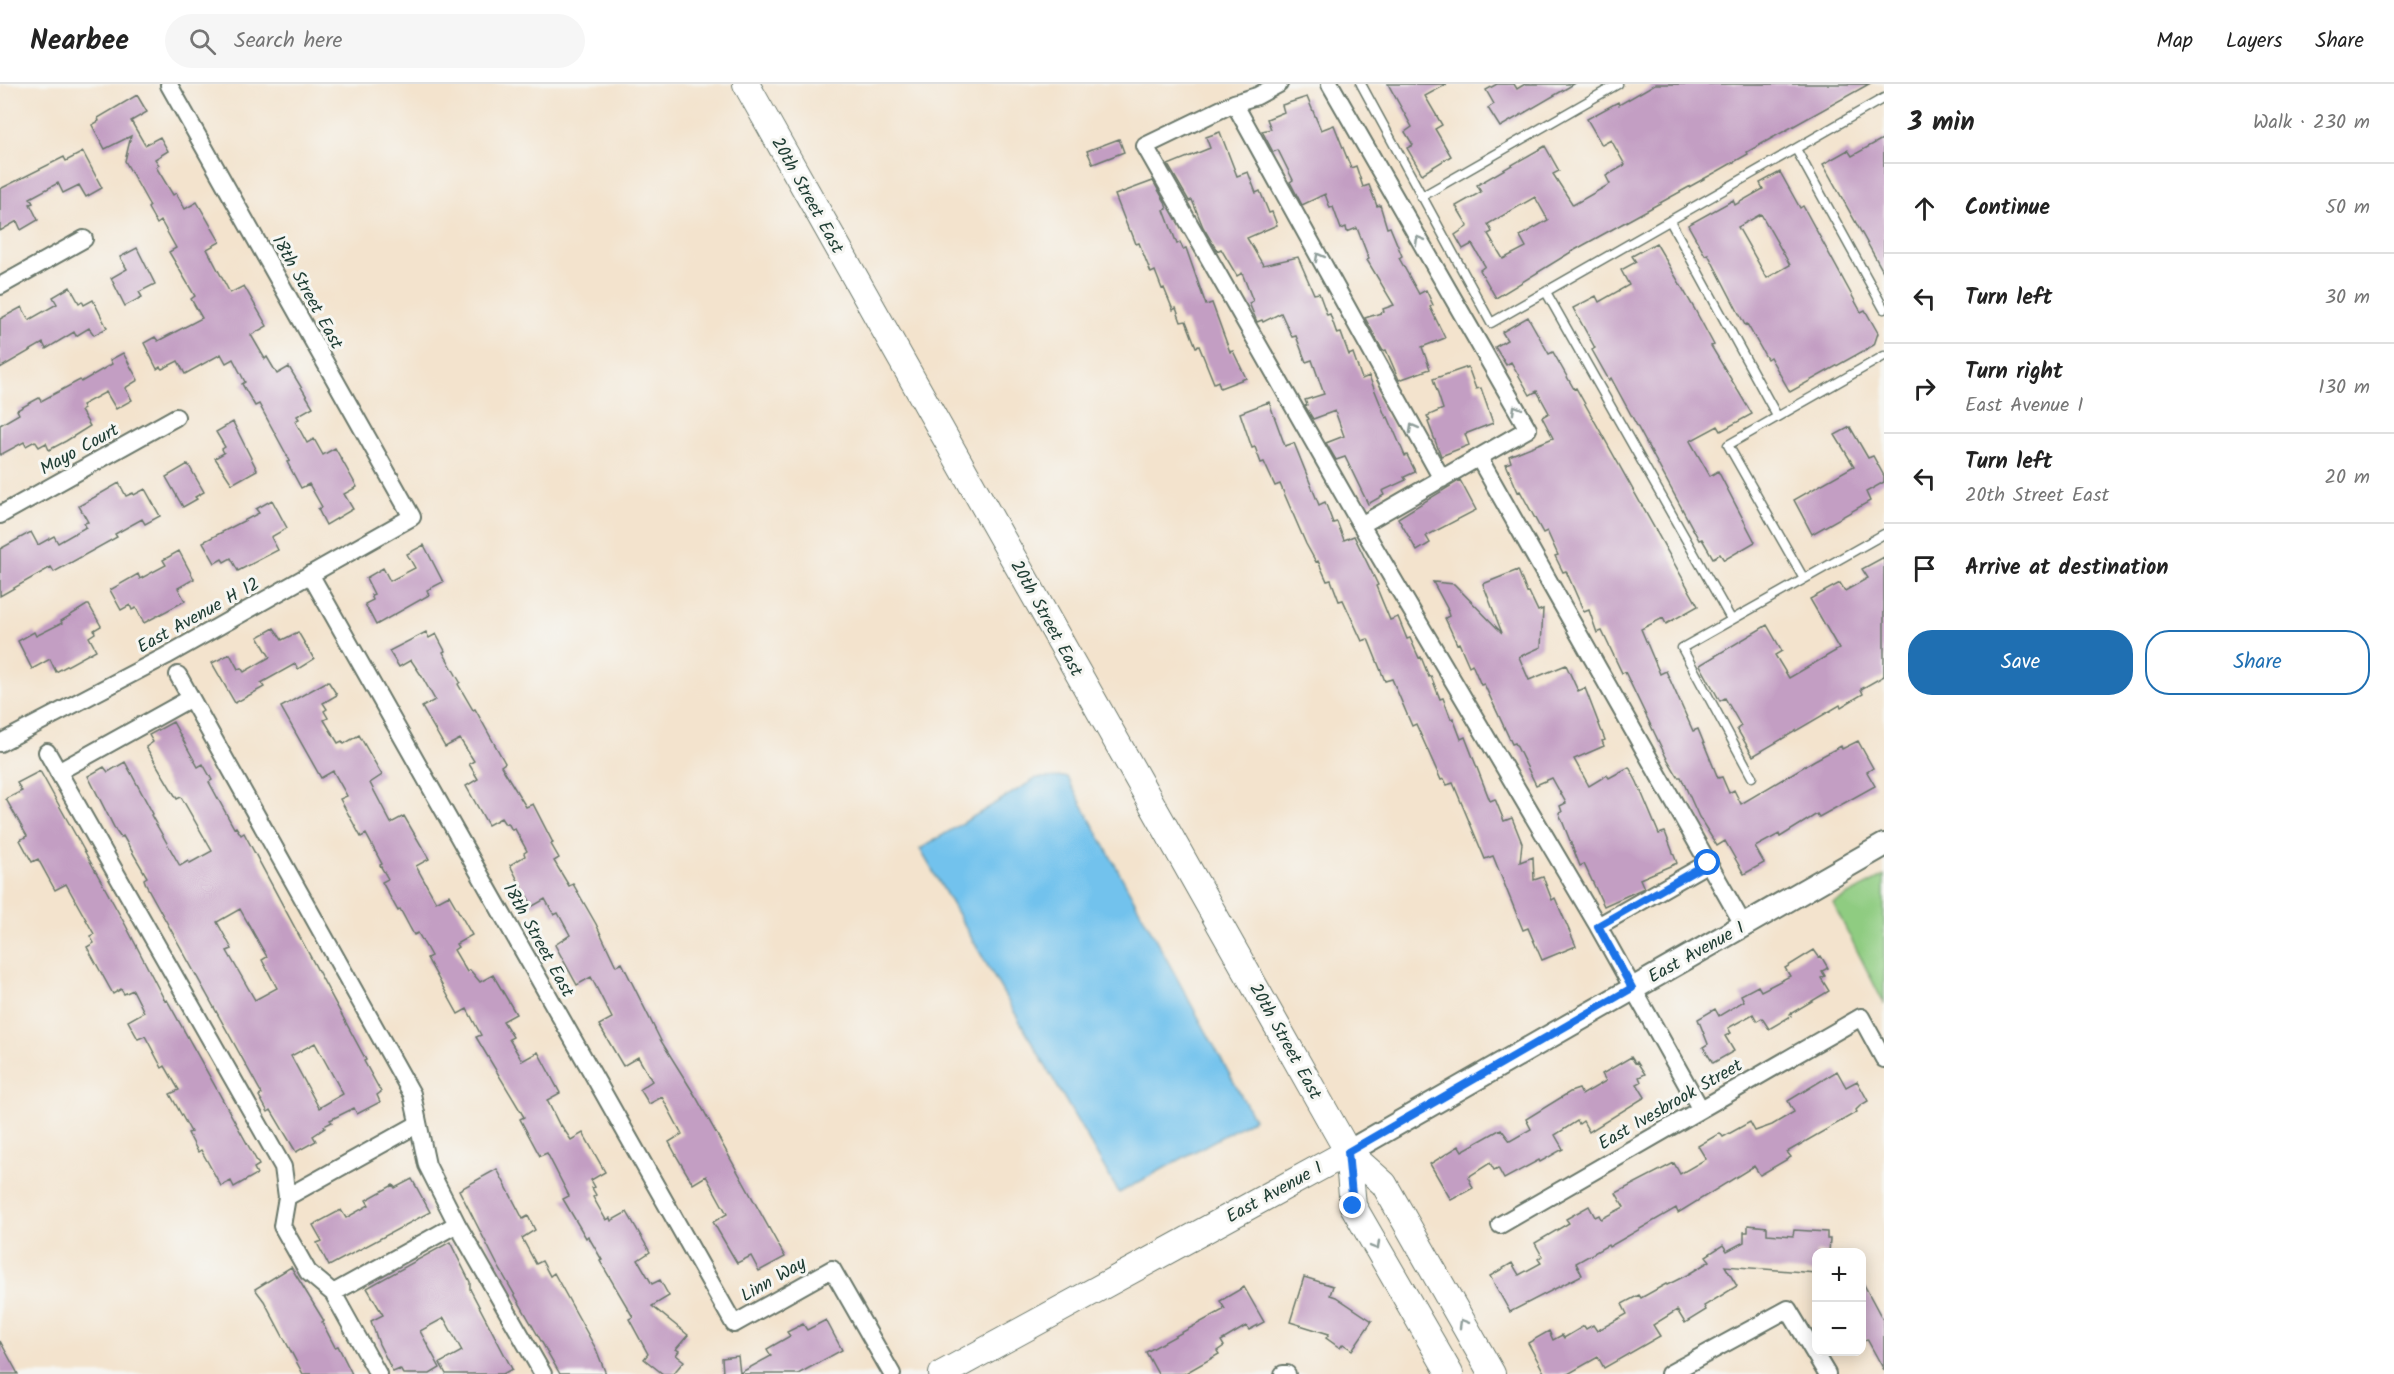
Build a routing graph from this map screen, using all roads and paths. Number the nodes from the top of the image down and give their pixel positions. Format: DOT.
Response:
graph roads {
  1 [pos="746,84"];
  2 [pos="1279,84"];
  3 [pos="1330,84"];
  4 [pos="1361,84"];
  5 [pos="1618,84"];
  6 [pos="168,85"];
  7 [pos="1884,98"];
  8 [pos="1234,103"];
  9 [pos="1796,149"];
  10 [pos="1420,197"];
  11 [pos="1670,221"];
  12 [pos="84,239"];
  13 [pos="0,286"];
  14 [pos="1546,292"];
  15 [pos="1884,309"];
  16 [pos="1884,356"];
  17 [pos="1777,416"];
  18 [pos="176,417"];
  19 [pos="1479,458"];
  20 [pos="1442,479"];
  21 [pos="0,515"];
  22 [pos="412,518"];
  23 [pos="1361,525"];
  24 [pos="1884,534"];
  25 [pos="310,574"];
  26 [pos="1804,579"];
  27 [pos="1731,619"];
  28 [pos="178,675"];
  29 [pos="191,698"];
  30 [pos="0,743"];
  31 [pos="47,752"];
  32 [pos="58,772"];
  33 [pos="1752,777"];
  34 [pos="1884,845"];
  35 [pos="1708,863"];
  36 [pos="1598,926"];
  37 [pos="1744,926"];
  38 [pos="1632,988"];
  39 [pos="1884,1059"];
  40 [pos="1700,1108"];
  41 [pos="418,1124"];
  42 [pos="1348,1152"];
  43 [pos="287,1197"];
  44 [pos="456,1224"];
  45 [pos="1500,1225"];
  46 [pos="333,1293"];
  47 [pos="734,1324"];
  48 [pos="378,1374"];
  49 [pos="543,1374"];
  50 [pos="892,1374"];
  51 [pos="942,1374"];
  52 [pos="1450,1374"];
  53 [pos="1492,1374"];
  54 [pos="1669,1374"];
  55 [pos="1827,1374"];
  1 -- 42 [label="main road, 20th Street East"];
  2 -- 8 [label="street"];
  19 -- 3 [label="street, one-way"];
  4 -- 10 [label="lane"];
  5 -- 10 [label="lane"];
  6 -- 22 [label="street, 18th Street East"];
  7 -- 9 [label="lane"];
  20 -- 8 [label="street, one-way"];
  8 -- 23 [label="street"];
  9 -- 11 [label="lane"];
  9 -- 15 [label="lane"];
  10 -- 14 [label="lane"];
  11 -- 14 [label="lane"];
  11 -- 17 [label="lane"];
  12 -- 13 [label="street"];
  14 -- 27 [label="lane"];
  16 -- 17 [label="lane"];
  17 -- 26 [label="lane"];
  18 -- 21 [label="street, Mayo Court"];
  19 -- 20 [label="street"];
  19 -- 35 [label="street"];
  20 -- 23 [label="street"];
  22 -- 25 [label="street, East Avenue H 12"];
  23 -- 36 [label="street"];
  24 -- 26 [label="lane"];
  25 -- 30 [label="street, East Avenue H 12"];
  25 -- 47 [label="street, 18th Street East"];
  26 -- 27 [label="lane"];
  27 -- 33 [label="lane"];
  28 -- 29 [label="street"];
  29 -- 32 [label="street"];
  29 -- 41 [label="street"];
  31 -- 32 [label="street"];
  32 -- 43 [label="street"];
  34 -- 37 [label="main road, East Avenue I"];
  35 -- 36 [label="street"];
  35 -- 37 [label="street"];
  36 -- 38 [label="street"];
  37 -- 38 [label="main road, East Avenue I"];
  38 -- 40 [label="street"];
  38 -- 42 [label="main road, East Avenue I"];
  39 -- 40 [label="street, East Ivesbrook Street"];
  40 -- 45 [label="street, East Ivesbrook Street"];
  41 -- 43 [label="street"];
  41 -- 44 [label="street"];
  42 -- 51 [label="main road, East Avenue I"];
  42 -- 52 [label="main road, 20th Street East, one-way"];
  53 -- 42 [label="main road, 20th Street East, one-way"];
  43 -- 46 [label="street"];
  44 -- 46 [label="street"];
  44 -- 49 [label="street"];
  46 -- 48 [label="street"];
  47 -- 50 [label="street, Linn Way"];
  54 -- 55 [label="street"];
}
